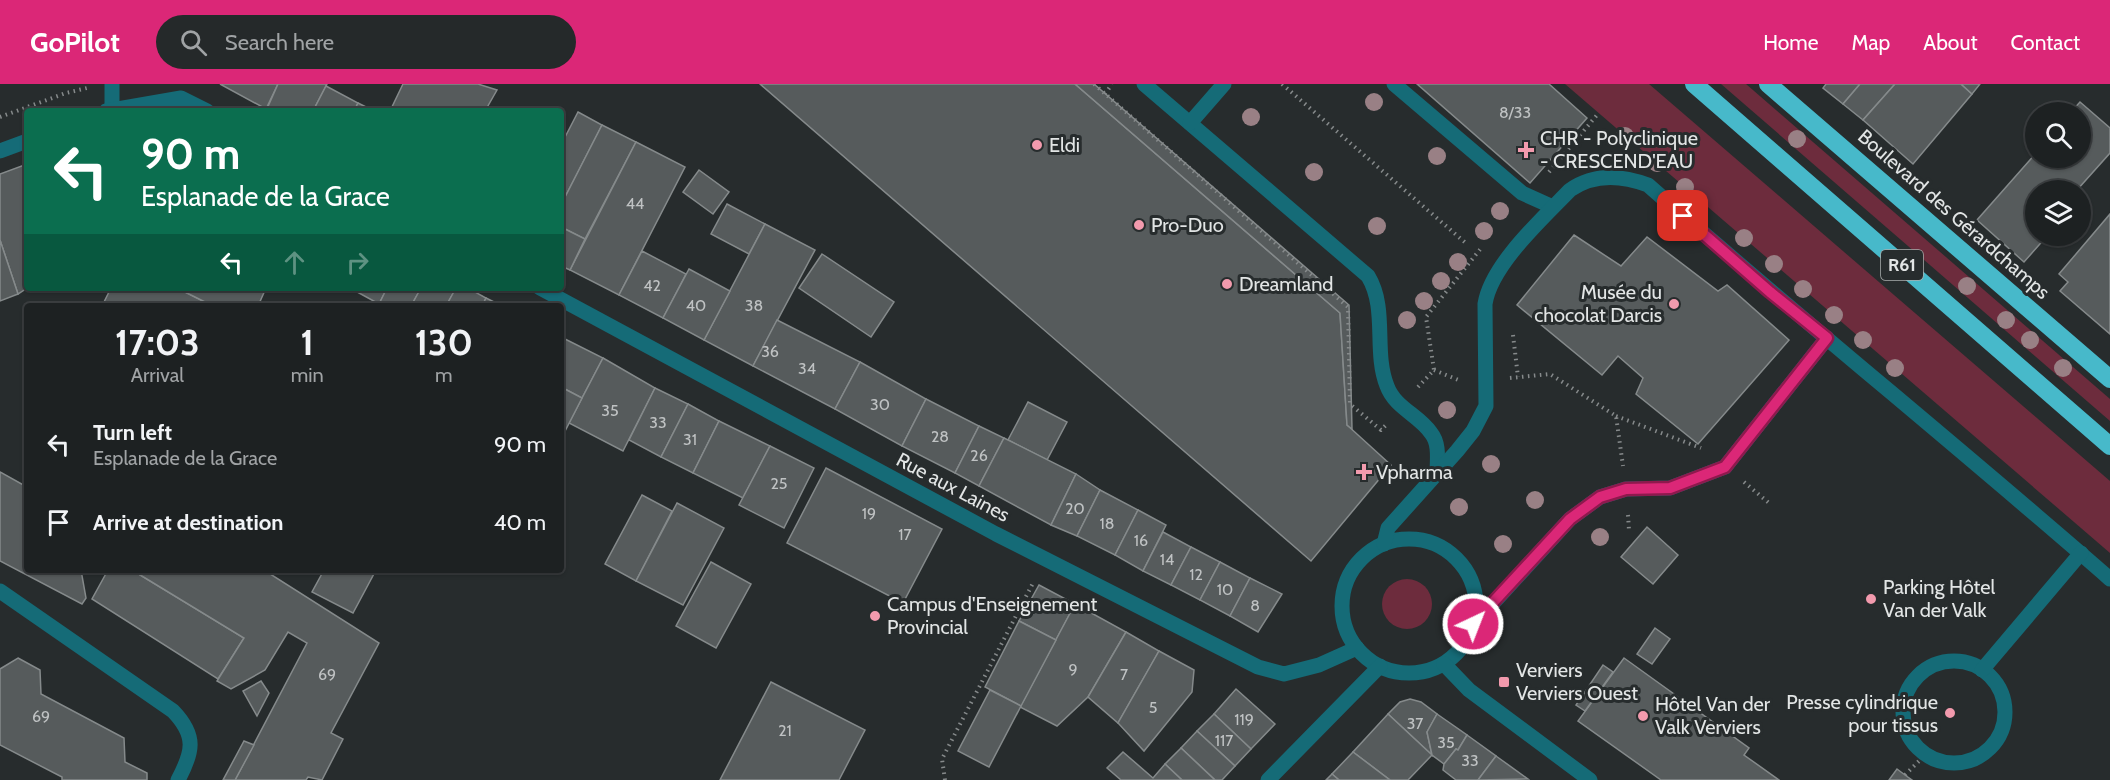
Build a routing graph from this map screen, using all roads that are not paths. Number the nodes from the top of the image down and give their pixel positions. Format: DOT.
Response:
graph roads {
  1 [pos="1144,84"];
  2 [pos="1224,84"];
  3 [pos="1394,84"];
  4 [pos="1694,84"];
  5 [pos="1768,84"];
  6 [pos="105,85"];
  7 [pos="109,108"];
  8 [pos="121,108"];
  9 [pos="201,108"];
  10 [pos="1190,123"];
  11 [pos="24,142"];
  12 [pos="0,151"];
  13 [pos="1553,207"];
  14 [pos="546,291"];
  15 [pos="1827,338"];
  16 [pos="2110,379"];
  17 [pos="2110,446"];
  18 [pos="1437,474"];
  19 [pos="1384,544"];
  20 [pos="2081,554"];
  21 [pos="2110,579"];
  22 [pos="0,591"];
  23 [pos="1473,624"];
  24 [pos="1357,648"];
  25 [pos="1443,664"];
  26 [pos="1380,666"];
  27 [pos="1982,670"];
  28 [pos="178,780"];
  29 [pos="1268,780"];
  30 [pos="1590,780"];
  1 -- 10 [label="street"];
  2 -- 10 [label="street"];
  3 -- 13 [label="street"];
  4 -- 17 [label="highway, R61"];
  5 -- 16 [label="highway, Boulevard des Gérardchamps / R61"];
  6 -- 7 [label="street"];
  8 -- 9 [label="street"];
  10 -- 18 [label="street"];
  11 -- 12 [label="street"];
  13 -- 15 [label="street"];
  13 -- 18 [label="street"];
  14 -- 24 [label="street, Rue aux Laines"];
  15 -- 20 [label="street"];
  15 -- 23 [label="street"];
  18 -- 19 [label="street"];
  19 -- 23 [label="street"];
  19 -- 24 [label="street"];
  20 -- 21 [label="street"];
  20 -- 27 [label="street"];
  22 -- 28 [label="street"];
  23 -- 25 [label="street"];
  24 -- 26 [label="street"];
  25 -- 26 [label="street"];
  25 -- 30 [label="street"];
  26 -- 29 [label="street"];
  27 -- 27 [label="street"];
}
